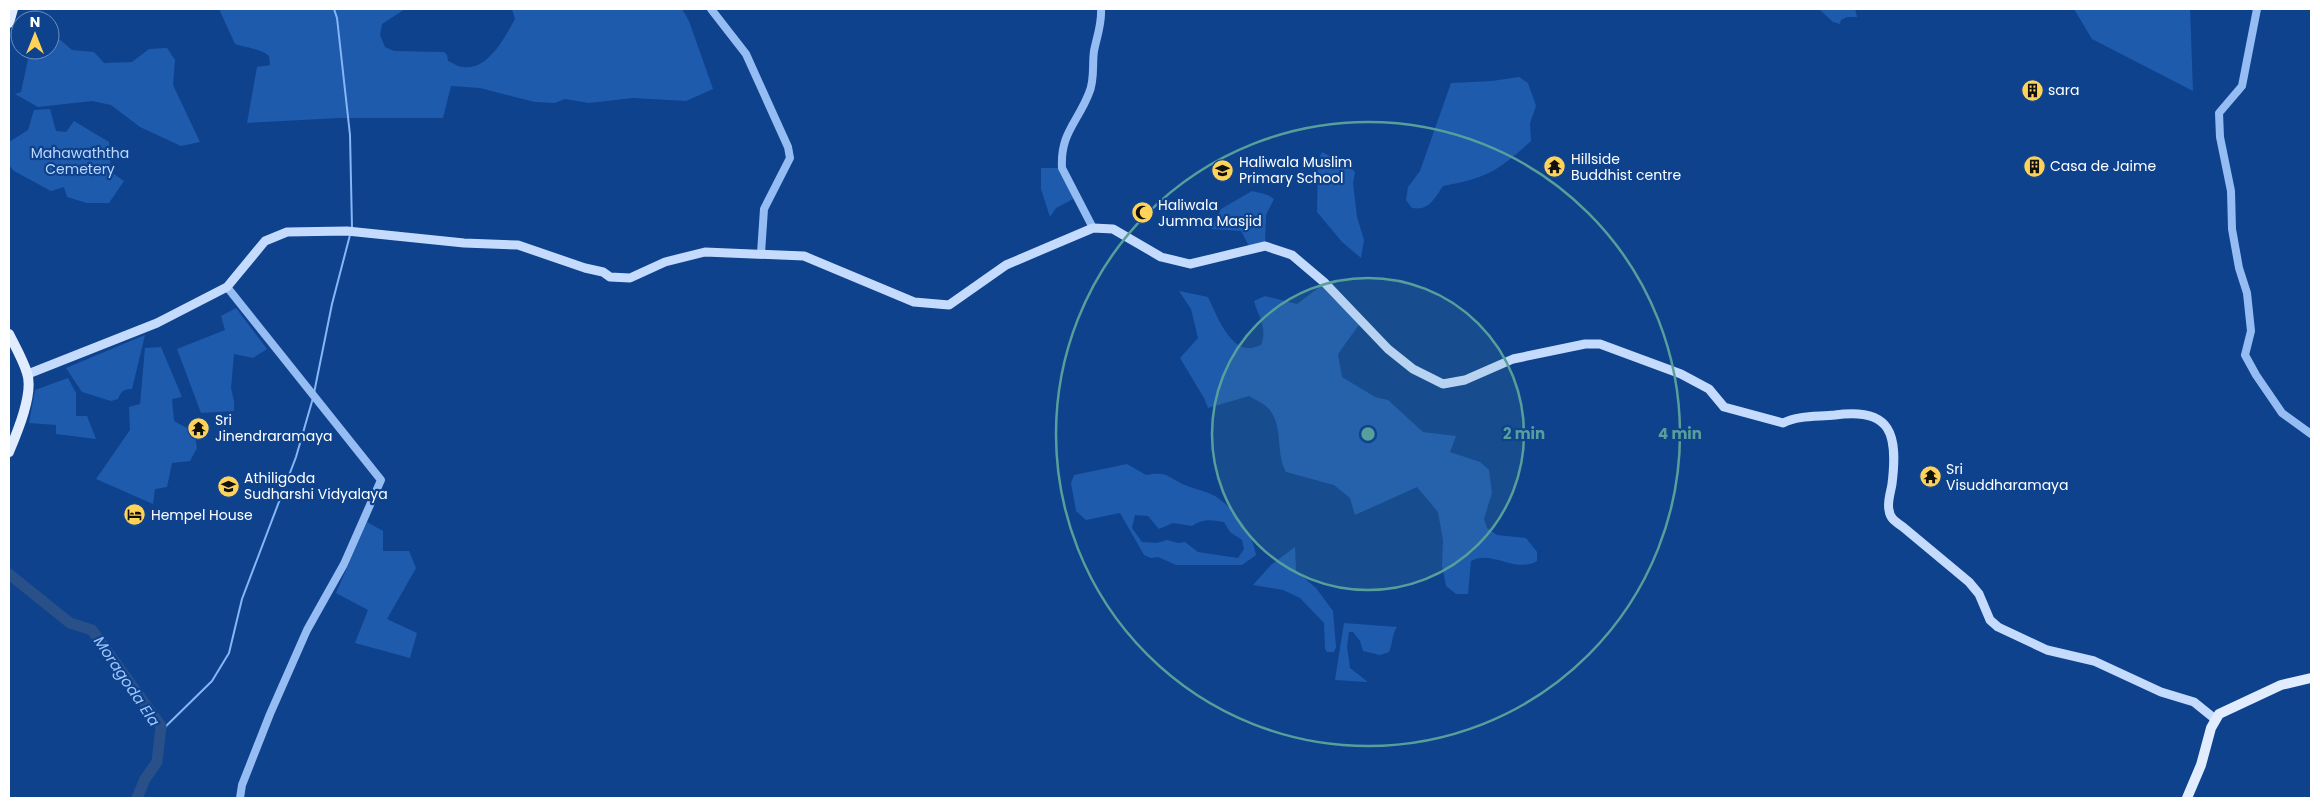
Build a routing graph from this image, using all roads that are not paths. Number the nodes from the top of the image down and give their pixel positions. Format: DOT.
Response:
graph roads {
  1 [pos="13,9"];
  2 [pos="711,9"];
  3 [pos="1101,9"];
  4 [pos="2257,9"];
  5 [pos="9,24"];
  6 [pos="1094,228"];
  7 [pos="761,253"];
  8 [pos="227,287"];
  9 [pos="9,334"];
  10 [pos="28,374"];
  11 [pos="2311,434"];
  12 [pos="9,452"];
  13 [pos="2311,678"];
  14 [pos="2215,719"];
  15 [pos="240,798"];
  16 [pos="244,798"];
  17 [pos="2187,798"];
  1 -- 5 [label="main road"];
  2 -- 7 [label="street"];
  3 -- 6 [label="street"];
  4 -- 11 [label="street"];
  6 -- 7 [label="main road"];
  6 -- 14 [label="main road"];
  7 -- 8 [label="main road"];
  8 -- 10 [label="main road"];
  8 -- 15 [label="street"];
  9 -- 10 [label="main road"];
  10 -- 12 [label="main road"];
  13 -- 14 [label="main road"];
  14 -- 17 [label="main road"];
  15 -- 16 [label="street"];
}
